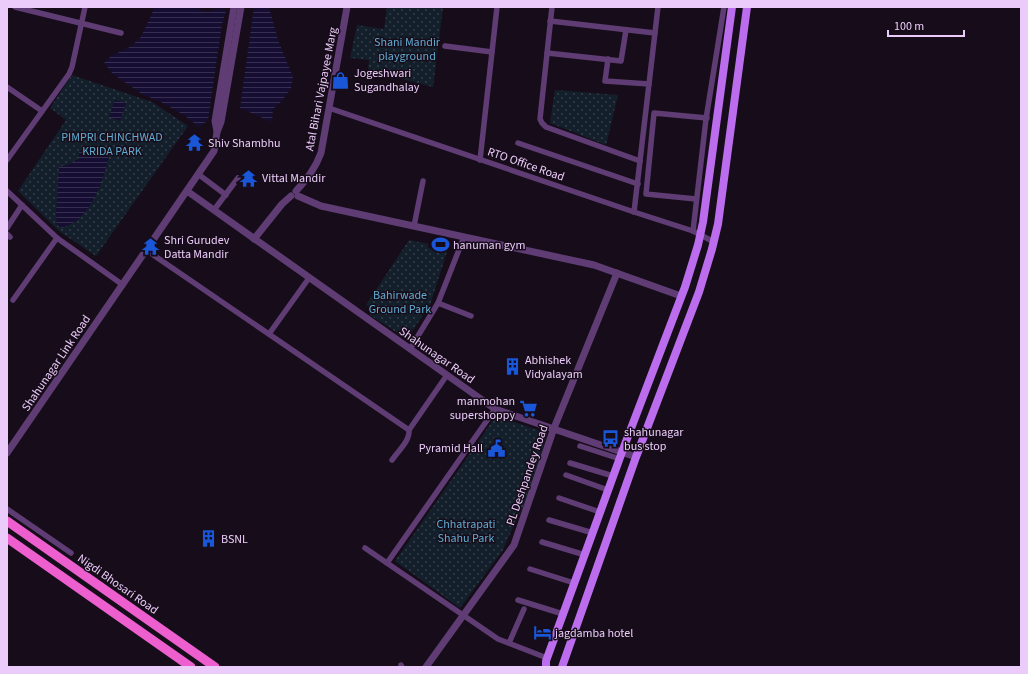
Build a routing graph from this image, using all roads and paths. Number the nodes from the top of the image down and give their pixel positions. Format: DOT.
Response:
graph roads {
  1 [pos="15,7"];
  2 [pos="85,7"];
  3 [pos="234,7"];
  4 [pos="241,7"];
  5 [pos="347,7"];
  6 [pos="498,7"];
  7 [pos="552,7"];
  8 [pos="658,7"];
  9 [pos="724,7"];
  10 [pos="732,7"];
  11 [pos="747,7"];
  12 [pos="550,21"];
  13 [pos="81,24"];
  14 [pos="626,30"];
  15 [pos="655,33"];
  16 [pos="121,34"];
  17 [pos="445,46"];
  18 [pos="492,52"];
  19 [pos="548,53"];
  20 [pos="608,59"];
  21 [pos="649,84"];
  22 [pos="7,87"];
  23 [pos="329,108"];
  24 [pos="42,112"];
  25 [pos="707,118"];
  26 [pos="217,132"];
  27 [pos="518,143"];
  28 [pos="9,153"];
  29 [pos="7,160"];
  30 [pos="480,160"];
  31 [pos="640,161"];
  32 [pos="198,174"];
  33 [pos="238,178"];
  34 [pos="424,181"];
  35 [pos="638,184"];
  36 [pos="187,191"];
  37 [pos="9,193"];
  38 [pos="295,194"];
  39 [pos="226,195"];
  40 [pos="696,199"];
  41 [pos="7,201"];
  42 [pos="22,205"];
  43 [pos="214,210"];
  44 [pos="634,212"];
  45 [pos="414,226"];
  46 [pos="7,228"];
  47 [pos="692,230"];
  48 [pos="701,234"];
  49 [pos="464,237"];
  50 [pos="56,238"];
  51 [pos="254,239"];
  52 [pos="714,242"];
  53 [pos="146,250"];
  54 [pos="617,273"];
  55 [pos="309,278"];
  56 [pos="123,285"];
  57 [pos="681,296"];
  58 [pos="13,300"];
  59 [pos="438,303"];
  60 [pos="471,316"];
  61 [pos="269,334"];
  62 [pos="410,349"];
  63 [pos="447,375"];
  64 [pos="495,409"];
  65 [pos="554,428"];
  66 [pos="409,430"];
  67 [pos="580,446"];
  68 [pos="7,453"];
  69 [pos="621,456"];
  70 [pos="636,458"];
  71 [pos="392,460"];
  72 [pos="570,463"];
  73 [pos="566,475"];
  74 [pos="613,476"];
  75 [pos="608,490"];
  76 [pos="559,498"];
  77 [pos="7,509"];
  78 [pos="600,512"];
  79 [pos="549,520"];
  80 [pos="7,521"];
  81 [pos="23,526"];
  82 [pos="592,533"];
  83 [pos="7,538"];
  84 [pos="542,542"];
  85 [pos="57,543"];
  86 [pos="365,548"];
  87 [pos="50,551"];
  88 [pos="71,553"];
  89 [pos="584,555"];
  90 [pos="387,563"];
  91 [pos="530,569"];
  92 [pos="574,583"];
  93 [pos="518,600"];
  94 [pos="524,609"];
  95 [pos="463,614"];
  96 [pos="563,614"];
  97 [pos="509,643"];
  98 [pos="545,663"];
  99 [pos="191,667"];
  100 [pos="216,667"];
  101 [pos="426,667"];
  102 [pos="562,667"];
  1 -- 13 [label="street"];
  2 -- 13 [label="street"];
  3 -- 26 [label="street"];
  4 -- 26 [label="street"];
  5 -- 23 [label="street, Atal Bihari Vajpayee Marg"];
  6 -- 18 [label="street"];
  7 -- 12 [label="street"];
  8 -- 15 [label="street"];
  9 -- 25 [label="street"];
  10 -- 48 [label="main road"];
  11 -- 52 [label="main road"];
  12 -- 14 [label="street"];
  12 -- 19 [label="street"];
  13 -- 16 [label="street"];
  13 -- 24 [label="street"];
  14 -- 15 [label="street"];
  14 -- 20 [label="street"];
  15 -- 21 [label="street"];
  17 -- 18 [label="street"];
  18 -- 30 [label="street"];
  19 -- 20 [label="street"];
  19 -- 31 [label="street"];
  20 -- 21 [label="street"];
  21 -- 31 [label="street"];
  22 -- 24 [label="street"];
  23 -- 30 [label="street, RTO Office Road"];
  23 -- 38 [label="street, Atal Bihari Vajpayee Marg"];
  24 -- 28 [label="street"];
  25 -- 40 [label="street"];
  25 -- 40 [label="street"];
  26 -- 32 [label="street, Shahunagar Link Road"];
  27 -- 35 [label="street"];
  28 -- 29 [label="street"];
  30 -- 44 [label="street, RTO Office Road"];
  31 -- 35 [label="street"];
  32 -- 36 [label="street, Shahunagar Link Road"];
  32 -- 39 [label="street"];
  33 -- 39 [label="street"];
  34 -- 45 [label="street"];
  35 -- 44 [label="street"];
  36 -- 43 [label="street, Shahunagar Road"];
  36 -- 53 [label="street, Shahunagar Link Road"];
  37 -- 41 [label="street"];
  37 -- 42 [label="street"];
  38 -- 45 [label="street"];
  38 -- 51 [label="street, Atal Bihari Vajpayee Marg"];
  39 -- 43 [label="street"];
  40 -- 47 [label="street"];
  42 -- 46 [label="street"];
  42 -- 50 [label="street"];
  43 -- 51 [label="street, Shahunagar Road"];
  44 -- 47 [label="street, RTO Office Road"];
  45 -- 49 [label="street"];
  47 -- 48 [label="street, RTO Office Road"];
  48 -- 52 [label="street, RTO Office Road"];
  48 -- 57 [label="main road"];
  49 -- 54 [label="street"];
  49 -- 59 [label="street"];
  50 -- 56 [label="street"];
  50 -- 58 [label="street"];
  51 -- 55 [label="street, Shahunagar Road"];
  52 -- 70 [label="main road"];
  53 -- 56 [label="street, Shahunagar Link Road"];
  53 -- 61 [label="street"];
  54 -- 57 [label="street"];
  54 -- 65 [label="street, PL Deshpandey Road"];
  55 -- 61 [label="street"];
  55 -- 62 [label="street, Shahunagar Road"];
  56 -- 68 [label="street, Shahunagar Link Road"];
  57 -- 69 [label="main road"];
  59 -- 60 [label="street"];
  59 -- 62 [label="street"];
  61 -- 66 [label="street"];
  62 -- 63 [label="street, Shahunagar Road"];
  63 -- 64 [label="street, Shahunagar Road"];
  63 -- 66 [label="street"];
  64 -- 65 [label="street, Shahunagar Road"];
  64 -- 90 [label="street"];
  65 -- 69 [label="street, Shahunagar Road"];
  65 -- 95 [label="street, PL Deshpandey Road"];
  66 -- 71 [label="street"];
  67 -- 69 [label="street"];
  69 -- 70 [label="street, Shahunagar Road"];
  69 -- 74 [label="main road"];
  70 -- 102 [label="main road"];
  72 -- 74 [label="street"];
  73 -- 75 [label="street"];
  74 -- 75 [label="main road"];
  75 -- 78 [label="main road"];
  76 -- 78 [label="street"];
  77 -- 81 [label="street"];
  78 -- 82 [label="main road"];
  79 -- 82 [label="street"];
  80 -- 81 [label="main road, Nigdi Bhosari Road"];
  81 -- 85 [label="street"];
  81 -- 87 [label="main road, Nigdi Bhosari Road"];
  82 -- 89 [label="main road"];
  83 -- 99 [label="main road"];
  84 -- 89 [label="street"];
  85 -- 87 [label="street"];
  85 -- 88 [label="street"];
  86 -- 90 [label="street"];
  87 -- 100 [label="main road, Nigdi Bhosari Road"];
  89 -- 92 [label="main road"];
  90 -- 95 [label="street"];
  91 -- 92 [label="street"];
  92 -- 96 [label="main road"];
  93 -- 96 [label="street"];
  94 -- 97 [label="street"];
  95 -- 97 [label="street"];
  95 -- 101 [label="street, PL Deshpandey Road"];
  96 -- 98 [label="main road"];
  97 -- 98 [label="street"];
}
